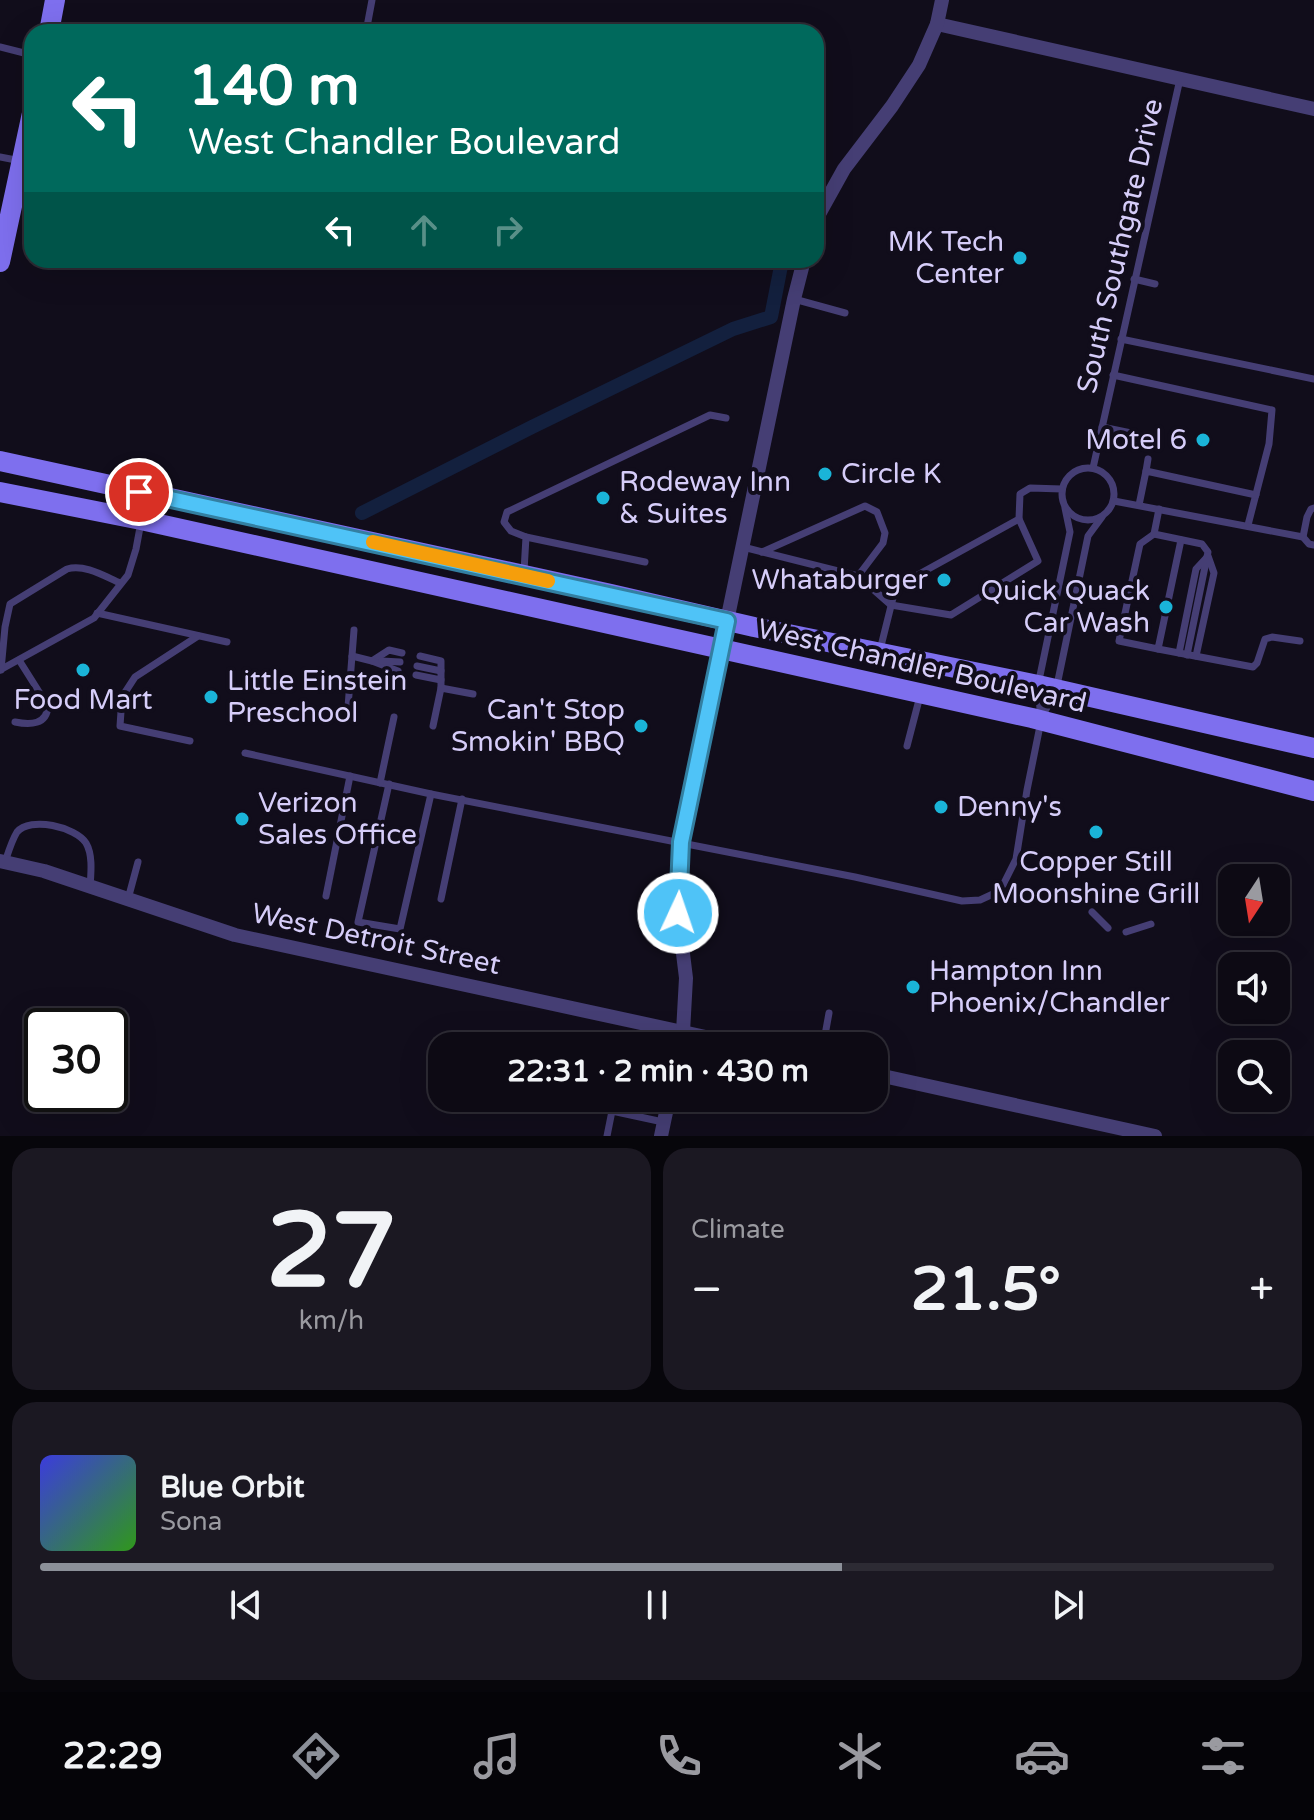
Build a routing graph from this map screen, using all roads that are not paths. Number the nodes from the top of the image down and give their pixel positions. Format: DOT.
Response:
graph roads {
  1 [pos="55,0"];
  2 [pos="372,0"];
  3 [pos="942,0"];
  4 [pos="50,24"];
  5 [pos="368,24"];
  6 [pos="937,24"];
  7 [pos="0,47"];
  8 [pos="24,53"];
  9 [pos="1180,79"];
  10 [pos="1314,109"];
  11 [pos="24,151"];
  12 [pos="0,157"];
  13 [pos="22,161"];
  14 [pos="824,205"];
  15 [pos="3,236"];
  16 [pos="0,262"];
  17 [pos="802,268"];
  18 [pos="1134,279"];
  19 [pos="1155,284"];
  20 [pos="794,299"];
  21 [pos="845,313"];
  22 [pos="1121,339"];
  23 [pos="1113,375"];
  24 [pos="1314,379"];
  25 [pos="726,418"];
  26 [pos="1102,427"];
  27 [pos="1138,442"];
  28 [pos="1148,459"];
  29 [pos="0,461"];
  30 [pos="1093,468"];
  31 [pos="1146,471"];
  32 [pos="1062,489"];
  33 [pos="0,492"];
  34 [pos="1256,495"];
  35 [pos="1114,501"];
  36 [pos="1139,505"];
  37 [pos="1065,508"];
  38 [pos="1314,508"];
  39 [pos="1159,509"];
  40 [pos="1102,517"];
  41 [pos="1019,519"];
  42 [pos="141,520"];
  43 [pos="1248,525"];
  44 [pos="1154,534"];
  45 [pos="526,537"];
  46 [pos="1303,537"];
  47 [pos="1181,540"];
  48 [pos="1314,545"];
  49 [pos="743,547"];
  50 [pos="762,552"];
  51 [pos="1208,556"];
  52 [pos="452,560"];
  53 [pos="645,562"];
  54 [pos="360,569"];
  55 [pos="524,575"];
  56 [pos="858,576"];
  57 [pos="120,583"];
  58 [pos="891,605"];
  59 [pos="97,613"];
  60 [pos="727,621"];
  61 [pos="354,630"];
  62 [pos="198,636"];
  63 [pos="1300,641"];
  64 [pos="227,642"];
  65 [pos="721,648"];
  66 [pos="1158,649"];
  67 [pos="879,652"];
  68 [pos="402,653"];
  69 [pos="1183,654"];
  70 [pos="352,656"];
  71 [pos="420,656"];
  72 [pos="1196,656"];
  73 [pos="19,660"];
  74 [pos="372,661"];
  75 [pos="399,667"];
  76 [pos="1,670"];
  77 [pos="417,670"];
  78 [pos="441,680"];
  79 [pos="1047,688"];
  80 [pos="921,693"];
  81 [pos="473,694"];
  82 [pos="348,707"];
  83 [pos="394,717"];
  84 [pos="1041,721"];
  85 [pos="15,722"];
  86 [pos="433,726"];
  87 [pos="190,741"];
  88 [pos="907,746"];
  89 [pos="1314,748"];
  90 [pos="245,753"];
  91 [pos="350,776"];
  92 [pos="384,784"];
  93 [pos="1314,791"];
  94 [pos="431,794"];
  95 [pos="462,799"];
  96 [pos="681,842"];
  97 [pos="2,862"];
  98 [pos="138,862"];
  99 [pos="90,887"];
  100 [pos="326,896"];
  101 [pos="128,899"];
  102 [pos="441,899"];
  103 [pos="1092,912"];
  104 [pos="1151,924"];
  105 [pos="1108,928"];
  106 [pos="1126,932"];
  107 [pos="829,1013"];
  108 [pos="652,1032"];
  109 [pos="682,1032"];
  110 [pos="826,1032"];
  111 [pos="888,1077"];
  112 [pos="663,1129"];
  113 [pos="1146,1135"];
  114 [pos="607,1136"];
  1 -- 4 [label="main road"];
  2 -- 5 [label="lane"];
  3 -- 6 [label="street"];
  6 -- 9 [label="street"];
  6 -- 14 [label="street"];
  7 -- 8 [label="lane"];
  9 -- 10 [label="street"];
  9 -- 18 [label="lane, South Southgate Drive"];
  11 -- 13 [label="main road"];
  12 -- 13 [label="lane"];
  13 -- 15 [label="main road"];
  15 -- 16 [label="main road"];
  17 -- 20 [label="street"];
  18 -- 19 [label="lane"];
  18 -- 22 [label="lane, South Southgate Drive"];
  20 -- 21 [label="lane"];
  20 -- 49 [label="street"];
  22 -- 23 [label="lane, South Southgate Drive"];
  22 -- 24 [label="lane"];
  23 -- 26 [label="lane, South Southgate Drive"];
  23 -- 34 [label="lane"];
  25 -- 45 [label="lane"];
  26 -- 27 [label="lane"];
  26 -- 30 [label="lane, South Southgate Drive"];
  28 -- 31 [label="lane"];
  29 -- 52 [label="main road, West Chandler Boulevard"];
  30 -- 32 [label="lane"];
  30 -- 35 [label="lane"];
  31 -- 34 [label="lane"];
  31 -- 36 [label="lane"];
  32 -- 37 [label="lane"];
  32 -- 41 [label="lane"];
  33 -- 42 [label="main road, West Chandler Boulevard"];
  34 -- 43 [label="lane"];
  35 -- 36 [label="lane"];
  35 -- 40 [label="lane"];
  36 -- 39 [label="lane"];
  37 -- 40 [label="lane"];
  37 -- 79 [label="lane"];
  38 -- 46 [label="lane"];
  39 -- 43 [label="lane"];
  39 -- 44 [label="lane"];
  40 -- 79 [label="lane"];
  41 -- 58 [label="lane"];
  41 -- 58 [label="lane"];
  42 -- 54 [label="main road, West Chandler Boulevard"];
  42 -- 57 [label="lane"];
  43 -- 46 [label="lane"];
  44 -- 47 [label="lane"];
  44 -- 66 [label="lane"];
  45 -- 53 [label="lane"];
  45 -- 55 [label="lane"];
  46 -- 48 [label="lane"];
  47 -- 51 [label="lane"];
  47 -- 66 [label="lane"];
  49 -- 50 [label="lane"];
  49 -- 60 [label="street"];
  50 -- 56 [label="lane"];
  50 -- 56 [label="lane"];
  51 -- 69 [label="lane"];
  51 -- 72 [label="lane"];
  52 -- 54 [label="main road"];
  52 -- 55 [label="main road, West Chandler Boulevard"];
  54 -- 65 [label="main road, West Chandler Boulevard"];
  55 -- 60 [label="main road, West Chandler Boulevard"];
  56 -- 58 [label="lane"];
  57 -- 59 [label="lane"];
  57 -- 76 [label="lane"];
  58 -- 67 [label="lane"];
  59 -- 62 [label="lane"];
  59 -- 73 [label="lane"];
  60 -- 65 [label="street"];
  60 -- 67 [label="main road, West Chandler Boulevard"];
  61 -- 70 [label="lane"];
  62 -- 64 [label="lane"];
  62 -- 87 [label="lane"];
  63 -- 72 [label="lane"];
  65 -- 80 [label="main road, West Chandler Boulevard"];
  65 -- 96 [label="street"];
  66 -- 69 [label="lane"];
  67 -- 79 [label="main road, West Chandler Boulevard"];
  68 -- 74 [label="lane"];
  69 -- 72 [label="lane"];
  70 -- 74 [label="lane"];
  70 -- 82 [label="lane"];
  71 -- 78 [label="lane"];
  73 -- 76 [label="lane"];
  73 -- 85 [label="lane"];
  74 -- 75 [label="lane"];
  77 -- 78 [label="lane"];
  78 -- 81 [label="lane"];
  78 -- 86 [label="lane"];
  79 -- 84 [label="lane"];
  79 -- 84 [label="lane"];
  79 -- 89 [label="main road, West Chandler Boulevard"];
  80 -- 84 [label="main road, West Chandler Boulevard"];
  80 -- 88 [label="lane"];
  83 -- 92 [label="lane"];
  84 -- 93 [label="main road, West Chandler Boulevard"];
  84 -- 96 [label="lane"];
  90 -- 91 [label="lane"];
  91 -- 92 [label="lane"];
  91 -- 100 [label="lane"];
  92 -- 94 [label="lane"];
  92 -- 94 [label="lane"];
  94 -- 95 [label="lane"];
  95 -- 96 [label="lane"];
  95 -- 102 [label="lane"];
  96 -- 109 [label="street"];
  97 -- 99 [label="street, West Detroit Street"];
  97 -- 99 [label="lane"];
  98 -- 101 [label="lane"];
  99 -- 101 [label="street, West Detroit Street"];
  101 -- 108 [label="street, West Detroit Street"];
  103 -- 105 [label="lane"];
  104 -- 106 [label="lane"];
  107 -- 110 [label="lane"];
  111 -- 113 [label="street"];
  112 -- 114 [label="lane"];
}
